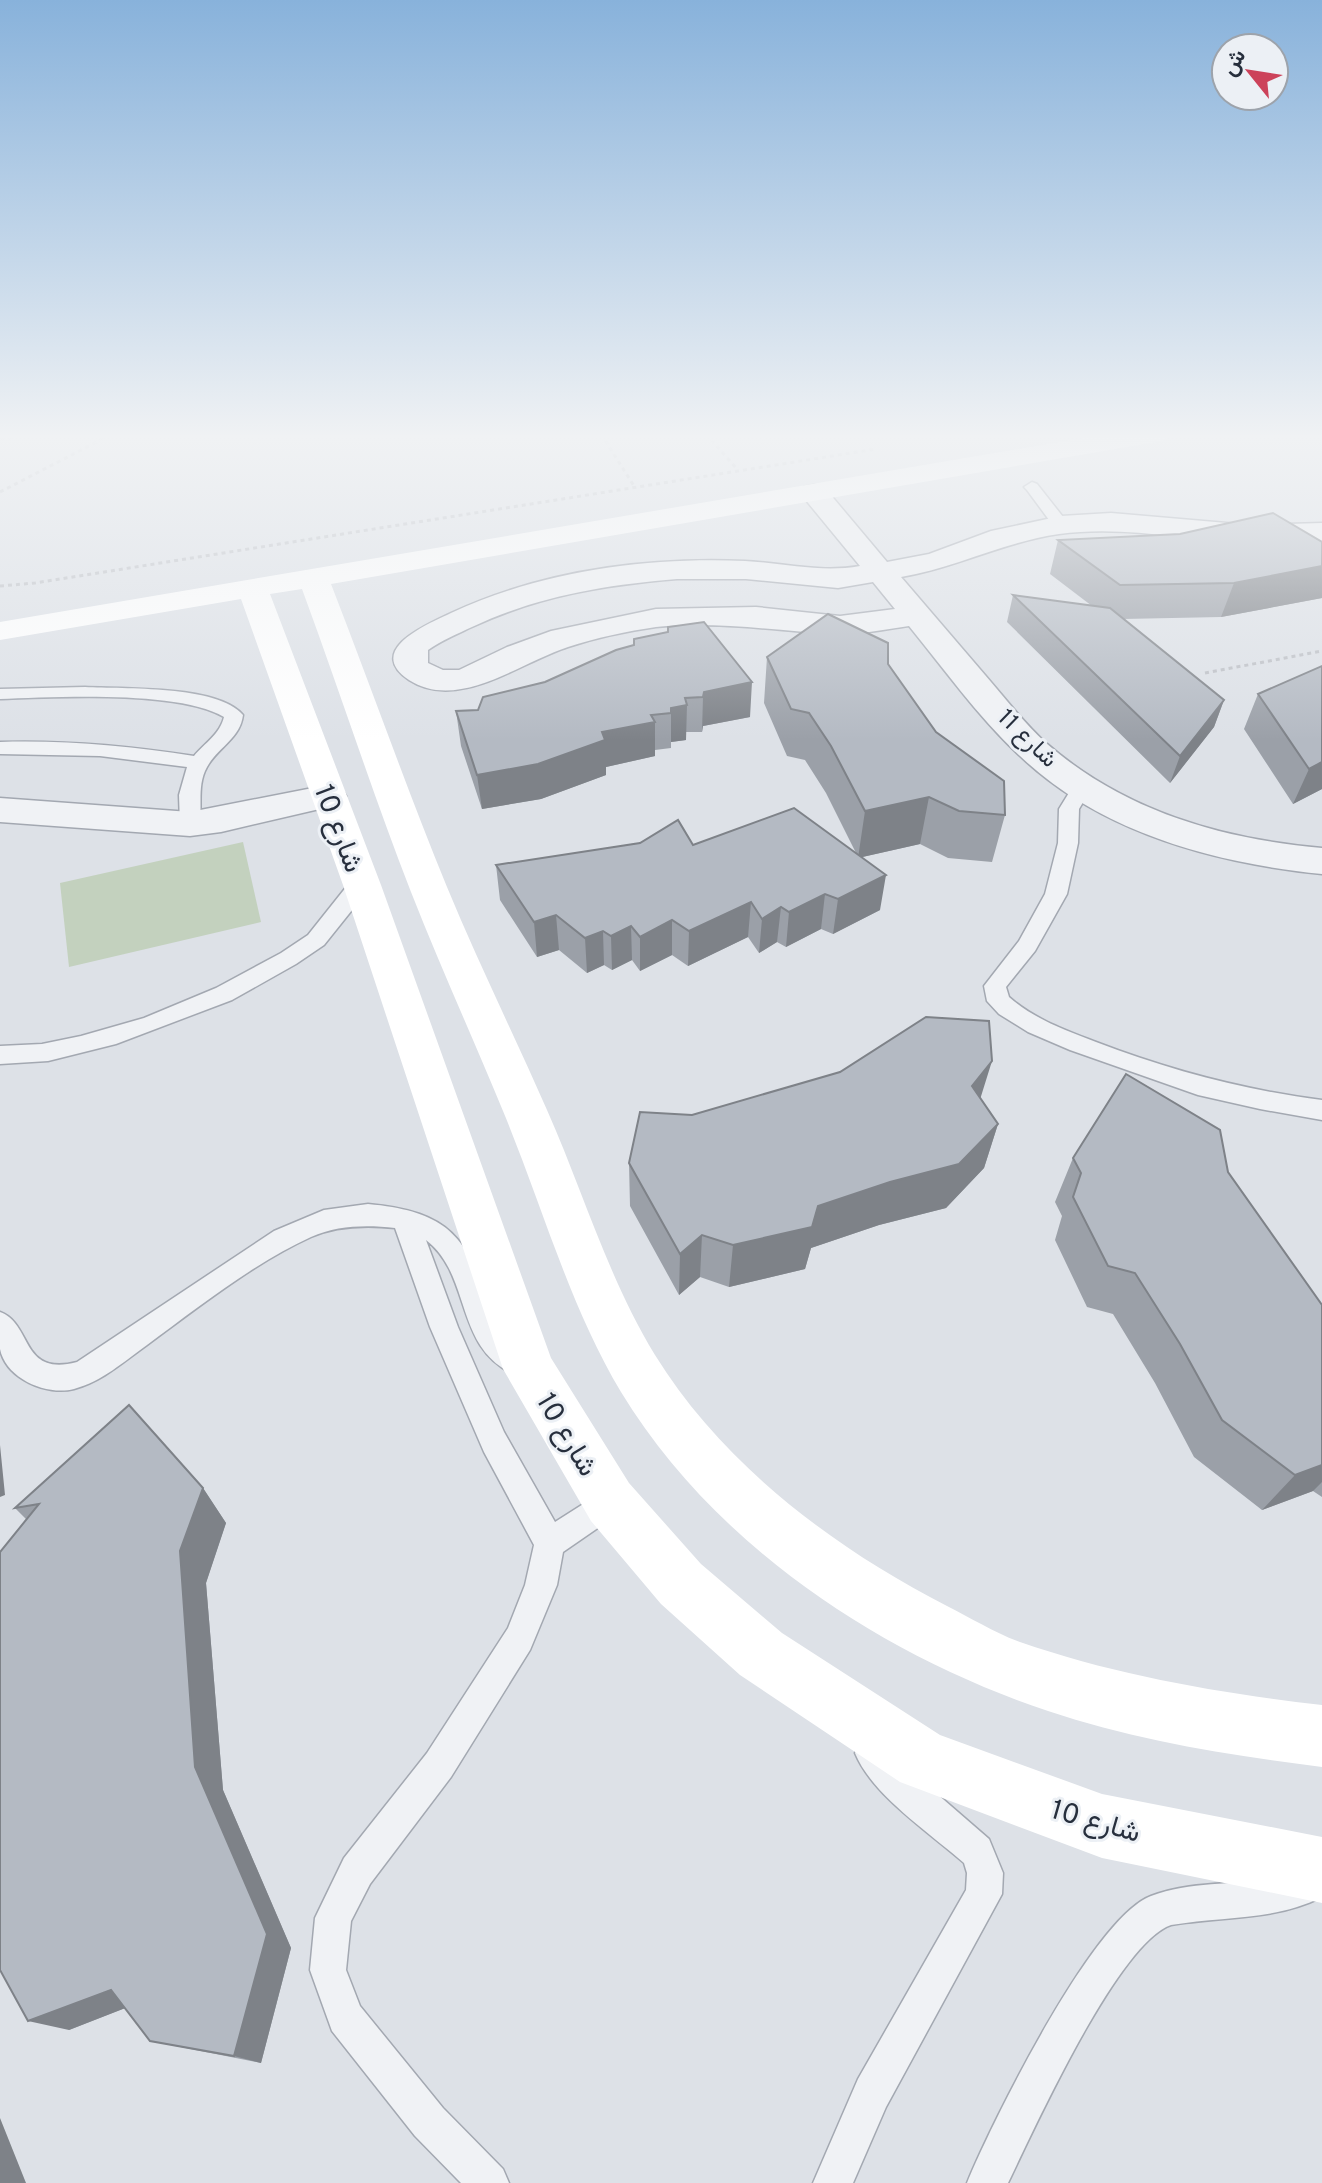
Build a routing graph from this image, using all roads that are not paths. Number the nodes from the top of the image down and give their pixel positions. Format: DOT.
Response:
graph roads {
  1 [pos="558,536"];
  2 [pos="849,536"];
  3 [pos="1007,536"];
  4 [pos="880,573"];
  5 [pos="313,577"];
  6 [pos="252,588"];
  7 [pos="917,616"];
  8 [pos="0,631"];
  9 [pos="0,694"];
  10 [pos="0,748"];
  11 [pos="199,763"];
  12 [pos="323,782"];
  13 [pos="390,786"];
  14 [pos="1082,787"];
  15 [pos="0,810"];
  16 [pos="190,824"];
  17 [pos="1322,861"];
  18 [pos="362,885"];
  19 [pos="0,1055"];
  20 [pos="1322,1110"];
  21 [pos="405,1219"];
  22 [pos="0,1324"];
  23 [pos="529,1369"];
  24 [pos="610,1502"];
  25 [pos="550,1543"];
  26 [pos="842,1708"];
  27 [pos="1322,1736"];
  28 [pos="1322,1870"];
  29 [pos="1322,1878"];
  30 [pos="489,2183"];
  31 [pos="833,2183"];
  32 [pos="987,2183"];
  1 -- 5 [label="street"];
  2 -- 4 [label="street, شارع 11"];
  3 -- 4 [label="street"];
  4 -- 7 [label="street, شارع 11"];
  4 -- 7 [label="street"];
  5 -- 6 [label="street"];
  5 -- 13 [label="street"];
  6 -- 8 [label="street"];
  6 -- 12 [label="street, شارع 10"];
  7 -- 14 [label="street, شارع 11"];
  9 -- 11 [label="lane"];
  10 -- 11 [label="lane"];
  11 -- 16 [label="lane"];
  12 -- 13 [label="street"];
  12 -- 16 [label="street"];
  12 -- 18 [label="street, شارع 10"];
  13 -- 27 [label="street"];
  14 -- 17 [label="street, شارع 11"];
  14 -- 20 [label="lane"];
  15 -- 16 [label="street"];
  18 -- 19 [label="lane"];
  18 -- 23 [label="street, شارع 10"];
  21 -- 22 [label="lane"];
  21 -- 23 [label="lane"];
  21 -- 25 [label="lane"];
  23 -- 24 [label="street, شارع 10"];
  24 -- 25 [label="lane"];
  24 -- 26 [label="street, شارع 10"];
  25 -- 30 [label="lane"];
  26 -- 28 [label="street, شارع 10"];
  26 -- 31 [label="lane"];
  29 -- 32 [label="lane"];
}
